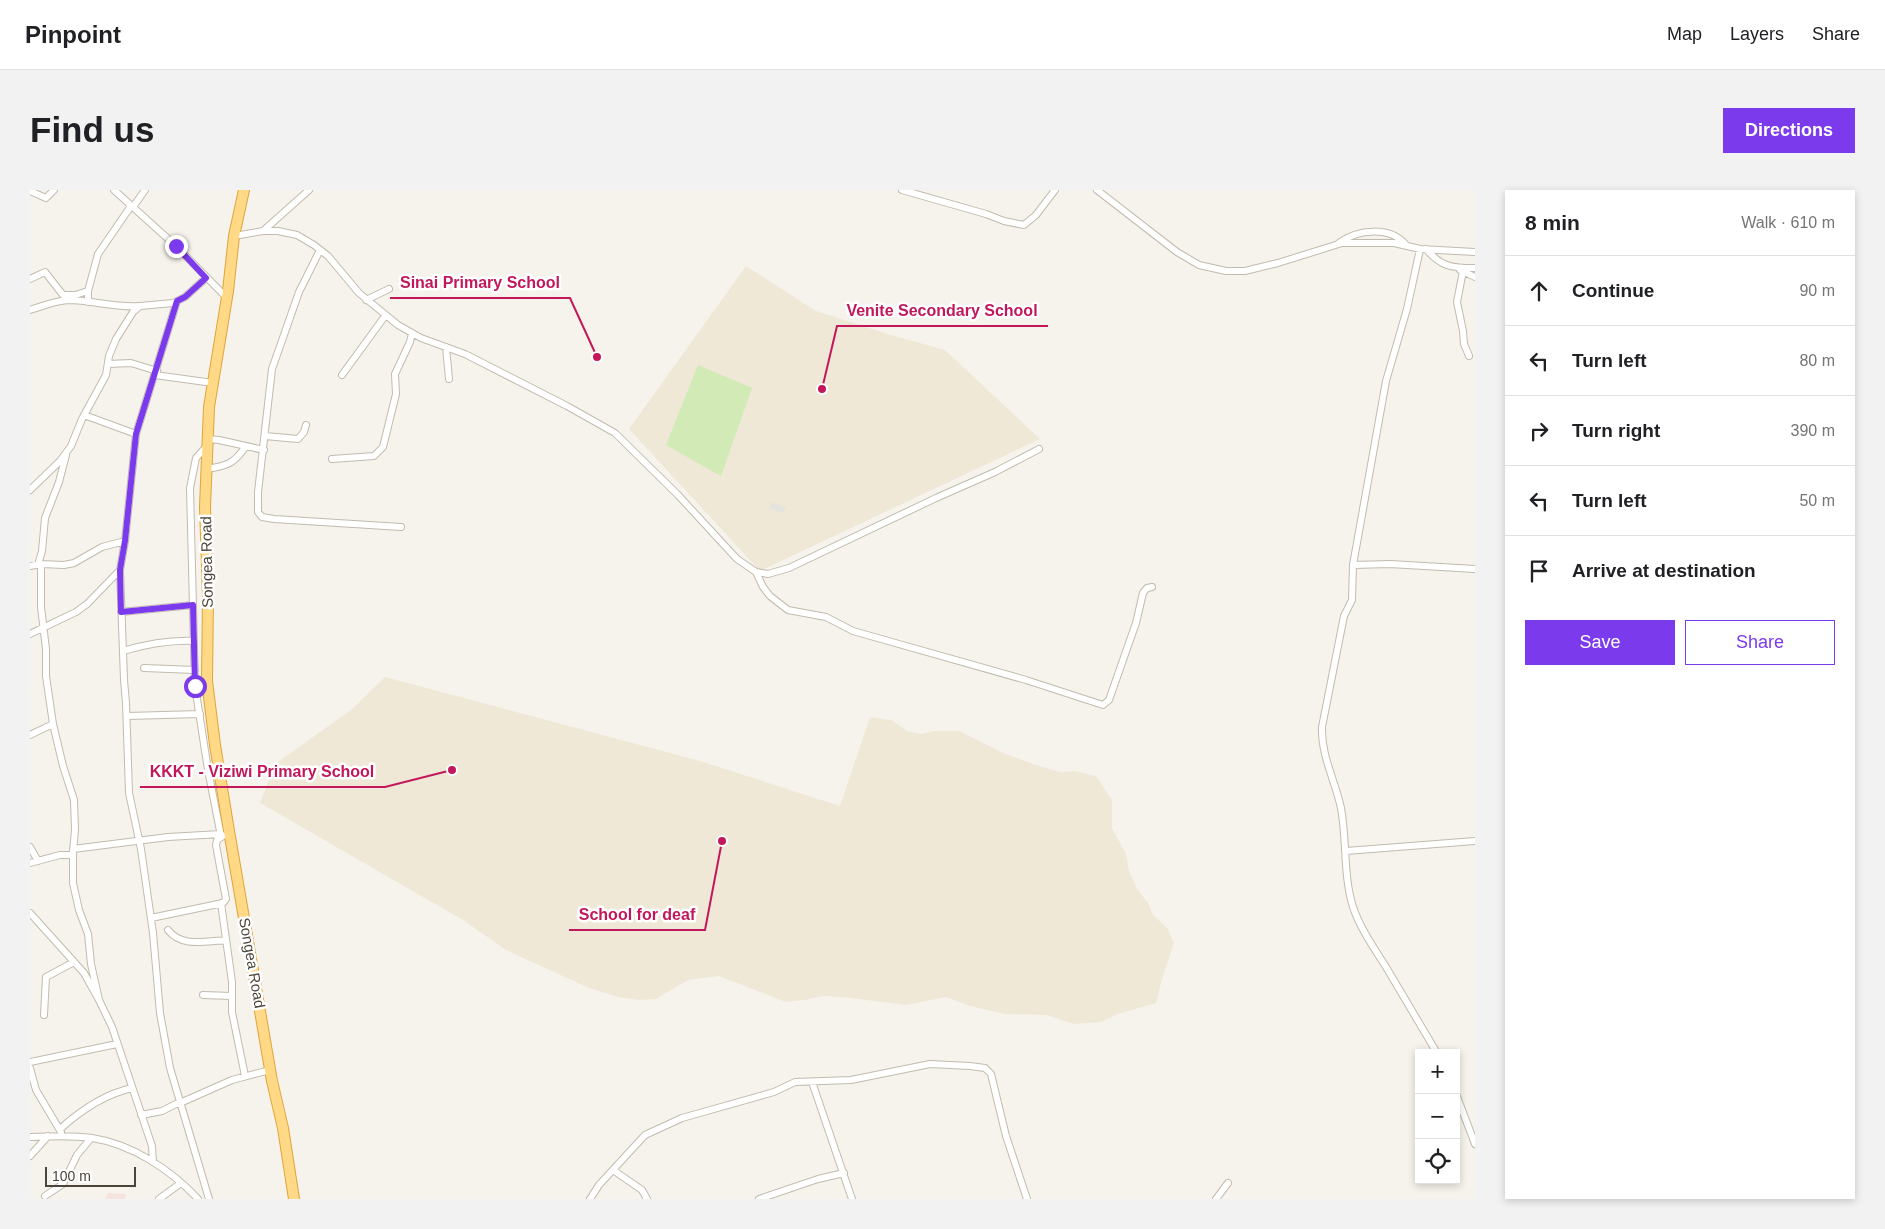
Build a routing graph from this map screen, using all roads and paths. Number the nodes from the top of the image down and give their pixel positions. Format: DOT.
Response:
graph roads {
  1 [pos="54,190"];
  2 [pos="114,190"];
  3 [pos="145,190"];
  4 [pos="244,190"];
  5 [pos="309,190"];
  6 [pos="902,190"];
  7 [pos="1055,190"];
  8 [pos="1097,190"];
  9 [pos="30,191"];
  10 [pos="132,206"];
  11 [pos="263,231"];
  12 [pos="234,236"];
  13 [pos="1335,245"];
  14 [pos="1406,245"];
  15 [pos="1423,249"];
  16 [pos="320,250"];
  17 [pos="1475,252"];
  18 [pos="1475,268"];
  19 [pos="1460,270"];
  20 [pos="1475,277"];
  21 [pos="206,278"];
  22 [pos="30,279"];
  23 [pos="389,290"];
  24 [pos="88,291"];
  25 [pos="227,298"];
  26 [pos="366,300"];
  27 [pos="177,301"];
  28 [pos="88,302"];
  29 [pos="140,306"];
  30 [pos="30,310"];
  31 [pos="385,316"];
  32 [pos="412,333"];
  33 [pos="446,347"];
  34 [pos="1469,356"];
  35 [pos="108,364"];
  36 [pos="156,373"];
  37 [pos="342,375"];
  38 [pos="449,379"];
  39 [pos="213,383"];
  40 [pos="84,416"];
  41 [pos="306,425"];
  42 [pos="136,434"];
  43 [pos="265,436"];
  44 [pos="207,443"];
  45 [pos="246,446"];
  46 [pos="1039,449"];
  47 [pos="264,450"];
  48 [pos="67,451"];
  49 [pos="332,460"];
  50 [pos="206,470"];
  51 [pos="30,490"];
  52 [pos="401,527"];
  53 [pos="125,541"];
  54 [pos="39,564"];
  55 [pos="1354,565"];
  56 [pos="30,566"];
  57 [pos="1475,569"];
  58 [pos="120,570"];
  59 [pos="756,572"];
  60 [pos="1152,587"];
  61 [pos="193,605"];
  62 [pos="121,612"];
  63 [pos="42,628"];
  64 [pos="30,634"];
  65 [pos="194,641"];
  66 [pos="123,651"];
  67 [pos="144,668"];
  68 [pos="195,670"];
  69 [pos="200,714"];
  70 [pos="127,716"];
  71 [pos="54,724"];
  72 [pos="30,736"];
  73 [pos="224,835"];
  74 [pos="138,840"];
  75 [pos="1475,841"];
  76 [pos="30,847"];
  77 [pos="1346,851"];
  78 [pos="73,852"];
  79 [pos="38,861"];
  80 [pos="30,863"];
  81 [pos="221,903"];
  82 [pos="30,913"];
  83 [pos="151,918"];
  84 [pos="168,930"];
  85 [pos="226,940"];
  86 [pos="74,962"];
  87 [pos="203,994"];
  88 [pos="232,996"];
  89 [pos="99,1000"];
  90 [pos="44,1015"];
  91 [pos="117,1044"];
  92 [pos="1435,1049"];
  93 [pos="30,1062"];
  94 [pos="30,1068"];
  95 [pos="270,1070"];
  96 [pos="245,1076"];
  97 [pos="812,1082"];
  98 [pos="132,1088"];
  99 [pos="180,1102"];
  100 [pos="1460,1103"];
  101 [pos="141,1115"];
  102 [pos="61,1132"];
  103 [pos="1473,1134"];
  104 [pos="48,1136"];
  105 [pos="30,1137"];
  106 [pos="91,1138"];
  107 [pos="1475,1144"];
  108 [pos="30,1156"];
  109 [pos="153,1162"];
  110 [pos="614,1170"];
  111 [pos="844,1173"];
  112 [pos="181,1183"];
  113 [pos="1228,1183"];
  114 [pos="44,1196"];
  115 [pos="292,1197"];
  116 [pos="159,1199"];
  117 [pos="198,1199"];
  118 [pos="209,1199"];
  119 [pos="590,1199"];
  120 [pos="647,1199"];
  121 [pos="759,1199"];
  122 [pos="852,1199"];
  123 [pos="1027,1199"];
  124 [pos="1216,1199"];
  1 -- 9 [label="street"];
  2 -- 10 [label="street"];
  3 -- 10 [label="street"];
  4 -- 12 [label="highway, Songea Road"];
  5 -- 11 [label="street"];
  6 -- 7 [label="street"];
  8 -- 13 [label="street"];
  10 -- 21 [label="street"];
  10 -- 24 [label="street"];
  11 -- 12 [label="street"];
  11 -- 16 [label="street"];
  12 -- 25 [label="highway, Songea Road"];
  13 -- 14 [label="street"];
  13 -- 14 [label="street"];
  14 -- 15 [label="street"];
  15 -- 17 [label="street"];
  15 -- 19 [label="street"];
  15 -- 55 [label="street"];
  16 -- 26 [label="street"];
  16 -- 43 [label="street"];
  18 -- 19 [label="street"];
  19 -- 20 [label="street"];
  19 -- 34 [label="street"];
  21 -- 25 [label="street"];
  21 -- 27 [label="street"];
  22 -- 24 [label="street"];
  23 -- 26 [label="street"];
  24 -- 28 [label="street"];
  25 -- 39 [label="highway, Songea Road"];
  26 -- 31 [label="street"];
  27 -- 29 [label="street"];
  27 -- 36 [label="street"];
  28 -- 29 [label="street"];
  28 -- 30 [label="street"];
  29 -- 35 [label="street"];
  31 -- 32 [label="street"];
  31 -- 37 [label="street"];
  32 -- 33 [label="street"];
  32 -- 49 [label="street"];
  33 -- 38 [label="street"];
  33 -- 59 [label="street"];
  35 -- 36 [label="street"];
  35 -- 40 [label="street"];
  36 -- 39 [label="street"];
  36 -- 42 [label="street"];
  39 -- 44 [label="highway, Songea Road"];
  40 -- 42 [label="street"];
  40 -- 48 [label="street"];
  41 -- 43 [label="street"];
  42 -- 53 [label="street"];
  43 -- 47 [label="street"];
  44 -- 45 [label="street"];
  44 -- 50 [label="highway, Songea Road"];
  44 -- 61 [label="street"];
  45 -- 47 [label="street"];
  45 -- 50 [label="street"];
  46 -- 59 [label="street"];
  47 -- 52 [label="street"];
  48 -- 51 [label="street"];
  48 -- 54 [label="street"];
  50 -- 73 [label="highway, Songea Road"];
  53 -- 54 [label="street"];
  53 -- 58 [label="street"];
  54 -- 56 [label="street"];
  54 -- 63 [label="street"];
  55 -- 57 [label="street"];
  55 -- 77 [label="street"];
  58 -- 62 [label="street"];
  58 -- 63 [label="street"];
  59 -- 60 [label="street"];
  61 -- 62 [label="street"];
  61 -- 65 [label="street"];
  62 -- 66 [label="street"];
  63 -- 64 [label="street"];
  63 -- 71 [label="street"];
  65 -- 66 [label="street"];
  65 -- 68 [label="street"];
  66 -- 70 [label="street"];
  67 -- 68 [label="street"];
  68 -- 69 [label="street"];
  69 -- 70 [label="street"];
  69 -- 73 [label="street"];
  70 -- 74 [label="street"];
  71 -- 72 [label="street"];
  71 -- 78 [label="street"];
  73 -- 74 [label="street"];
  73 -- 81 [label="street"];
  73 -- 95 [label="highway, Songea Road"];
  74 -- 78 [label="street"];
  74 -- 83 [label="street"];
  75 -- 77 [label="street"];
  76 -- 79 [label="street"];
  77 -- 92 [label="street"];
  78 -- 79 [label="street"];
  78 -- 89 [label="street"];
  79 -- 80 [label="street"];
  81 -- 83 [label="street"];
  81 -- 85 [label="street"];
  82 -- 86 [label="street"];
  83 -- 99 [label="street"];
  84 -- 85 [label="street"];
  85 -- 88 [label="street"];
  86 -- 89 [label="street"];
  86 -- 90 [label="street"];
  87 -- 88 [label="street"];
  88 -- 96 [label="street"];
  89 -- 91 [label="street"];
  91 -- 93 [label="street"];
  91 -- 98 [label="street"];
  94 -- 102 [label="street"];
  95 -- 96 [label="street"];
  95 -- 115 [label="highway, Songea Road"];
  96 -- 99 [label="street"];
  97 -- 110 [label="street"];
  97 -- 111 [label="street"];
  97 -- 123 [label="street"];
  98 -- 101 [label="street"];
  98 -- 102 [label="street"];
  99 -- 101 [label="street"];
  99 -- 118 [label="street"];
  100 -- 103 [label="street"];
  101 -- 109 [label="street"];
  102 -- 104 [label="street"];
  102 -- 106 [label="street"];
  103 -- 107 [label="street"];
  104 -- 105 [label="street"];
  104 -- 108 [label="street"];
  106 -- 109 [label="street"];
  106 -- 114 [label="street"];
  109 -- 112 [label="street"];
  110 -- 119 [label="street"];
  110 -- 120 [label="street"];
  111 -- 121 [label="street"];
  111 -- 122 [label="street"];
  112 -- 116 [label="street"];
  112 -- 117 [label="street"];
  113 -- 124 [label="street"];
}
